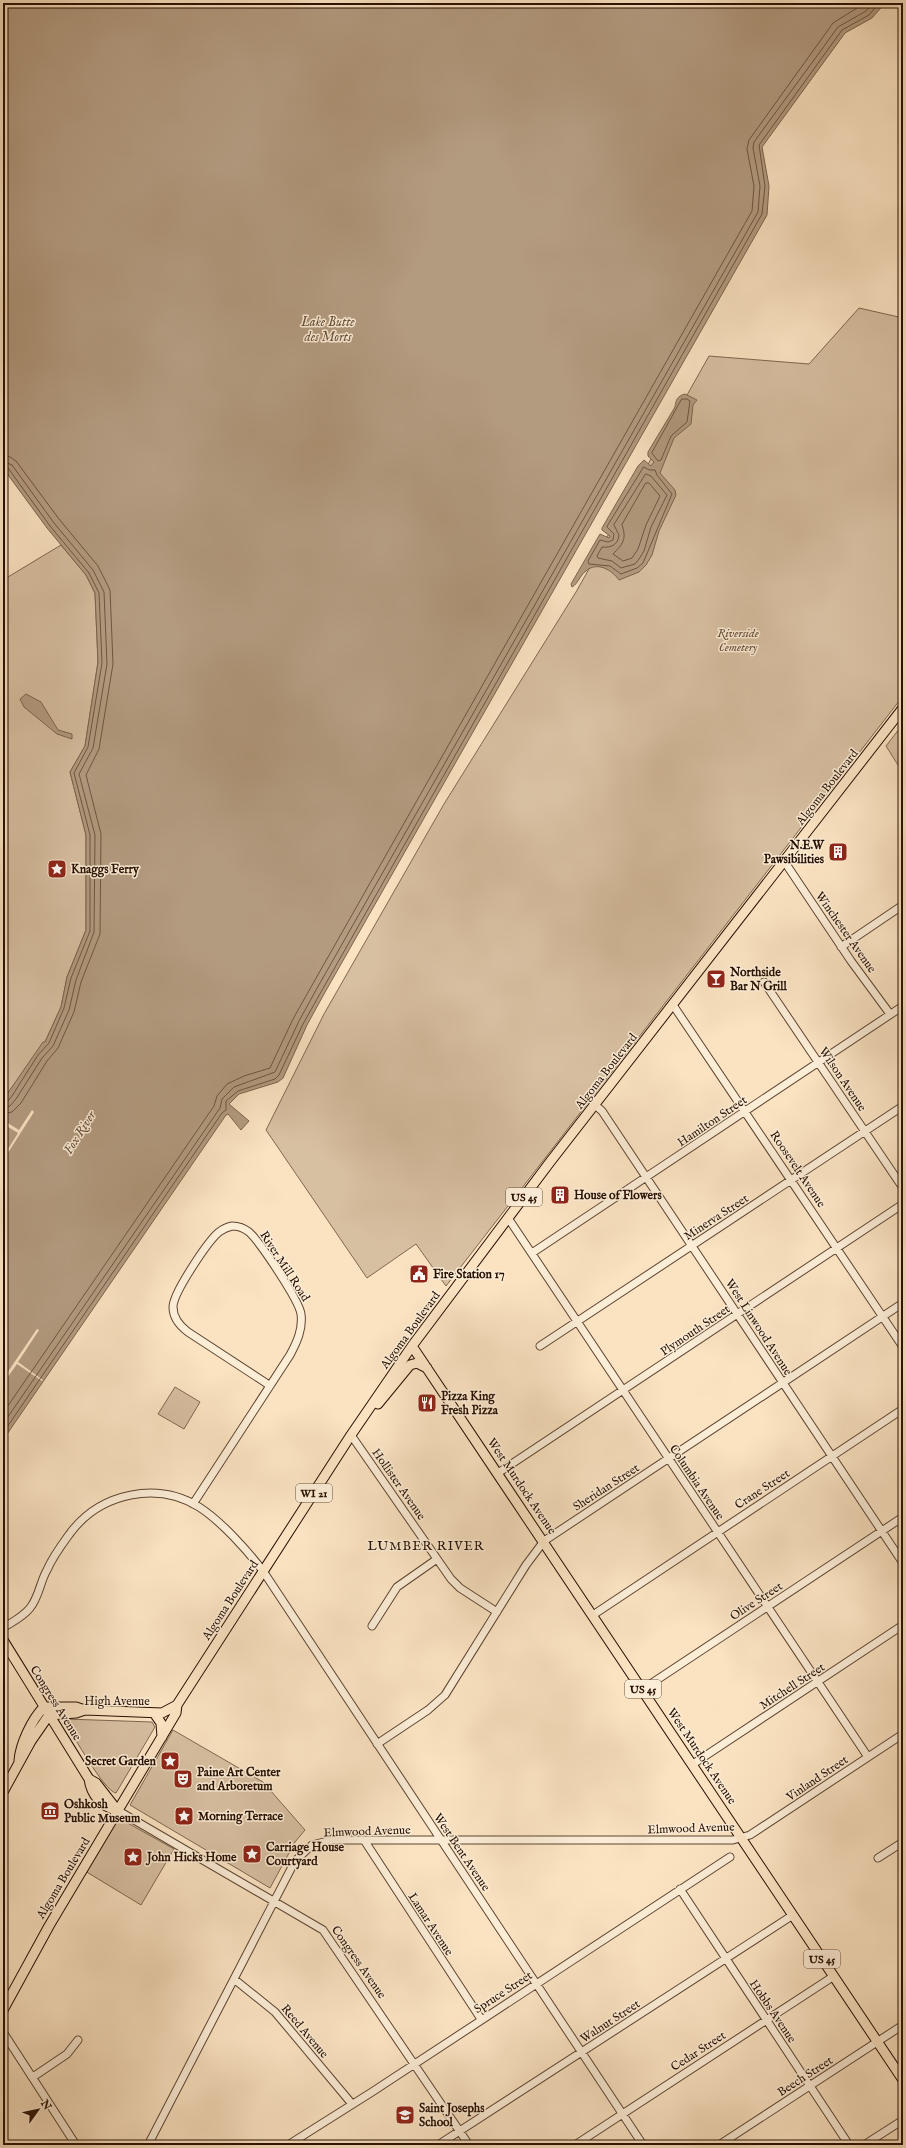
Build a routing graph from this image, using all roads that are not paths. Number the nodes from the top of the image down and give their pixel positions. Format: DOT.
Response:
graph roads {
  1 [pos="903,708"];
  2 [pos="784,861"];
  3 [pos="903,905"];
  4 [pos="841,947"];
  5 [pos="764,982"];
  6 [pos="673,1005"];
  7 [pos="903,1006"];
  8 [pos="890,1014"];
  9 [pos="819,1063"];
  10 [pos="595,1105"];
  11 [pos="903,1106"];
  12 [pos="746,1112"];
  13 [pos="865,1131"];
  14 [pos="646,1178"];
  15 [pos="792,1180"];
  16 [pos="903,1188"];
  17 [pos="903,1204"];
  18 [pos="508,1218"];
  19 [pos="692,1246"];
  20 [pos="837,1248"];
  21 [pos="532,1253"];
  22 [pos="903,1304"];
  23 [pos="737,1315"];
  24 [pos="883,1317"];
  25 [pos="578,1321"];
  26 [pos="412,1346"];
  27 [pos="540,1346"];
  28 [pos="903,1347"];
  29 [pos="428,1369"];
  30 [pos="783,1384"];
  31 [pos="269,1385"];
  32 [pos="624,1391"];
  33 [pos="903,1409"];
  34 [pos="364,1415"];
  35 [pos="351,1435"];
  36 [pos="832,1457"];
  37 [pos="669,1460"];
  38 [pos="498,1473"];
  39 [pos="193,1504"];
  40 [pos="903,1517"];
  41 [pos="718,1531"];
  42 [pos="882,1531"];
  43 [pos="544,1541"];
  44 [pos="437,1559"];
  45 [pos="903,1563"];
  46 [pos="263,1571"];
  47 [pos="768,1607"];
  48 [pos="497,1612"];
  49 [pos="593,1615"];
  50 [pos="903,1625"];
  51 [pos="372,1626"];
  52 [pos="3,1628"];
  53 [pos="3,1640"];
  54 [pos="817,1683"];
  55 [pos="643,1689"];
  56 [pos="177,1706"];
  57 [pos="47,1711"];
  58 [pos="154,1713"];
  59 [pos="903,1734"];
  60 [pos="162,1737"];
  61 [pos="377,1744"];
  62 [pos="868,1757"];
  63 [pos="693,1764"];
  64 [pos="3,1792"];
  65 [pos="116,1810"];
  66 [pos="742,1838"];
  67 [pos="364,1840"];
  68 [pos="440,1841"];
  69 [pos="903,1842"];
  70 [pos="730,1857"];
  71 [pos="878,1858"];
  72 [pos="680,1889"];
  73 [pos="274,1902"];
  74 [pos="793,1915"];
  75 [pos="725,1958"];
  76 [pos="834,1976"];
  77 [pos="234,1979"];
  78 [pos="536,1984"];
  79 [pos="3,2010"];
  80 [pos="481,2020"];
  81 [pos="766,2020"];
  82 [pos="903,2025"];
  83 [pos="3,2032"];
  84 [pos="78,2040"];
  85 [pos="878,2042"];
  86 [pos="581,2053"];
  87 [pos="414,2063"];
  88 [pos="33,2077"];
  89 [pos="903,2080"];
  90 [pos="810,2086"];
  91 [pos="352,2104"];
  92 [pos="622,2114"];
  93 [pos="903,2120"];
  94 [pos="460,2131"];
  95 [pos="297,2143"];
  96 [pos="76,2145"];
  97 [pos="148,2145"];
  98 [pos="288,2145"];
  99 [pos="438,2145"];
  100 [pos="469,2145"];
  101 [pos="575,2145"];
  102 [pos="643,2145"];
  103 [pos="719,2145"];
  104 [pos="849,2145"];
  105 [pos="864,2145"];
  1 -- 2 [label="main road, Algoma Boulevard / US 45"];
  2 -- 4 [label="street, Winchester Avenue"];
  2 -- 6 [label="main road, Algoma Boulevard / US 45"];
  3 -- 4 [label="street"];
  4 -- 8 [label="street, Winchester Avenue"];
  5 -- 9 [label="street, Wilson Avenue"];
  6 -- 10 [label="main road, Algoma Boulevard / US 45"];
  6 -- 12 [label="street, Roosevelt Avenue"];
  7 -- 8 [label="street, Hamilton Street"];
  8 -- 9 [label="street, Hamilton Street"];
  9 -- 12 [label="street, Hamilton Street"];
  9 -- 13 [label="street, Wilson Avenue"];
  10 -- 14 [label="street, West Linwood Avenue"];
  10 -- 18 [label="main road, Algoma Boulevard / US 45"];
  11 -- 13 [label="street, Minerva Street"];
  12 -- 14 [label="street, Hamilton Street"];
  12 -- 15 [label="street, Roosevelt Avenue"];
  13 -- 15 [label="street, Minerva Street"];
  13 -- 16 [label="street, Wilson Avenue"];
  14 -- 19 [label="street, West Linwood Avenue"];
  14 -- 21 [label="street, Hamilton Street"];
  15 -- 19 [label="street, Minerva Street"];
  15 -- 20 [label="street, Roosevelt Avenue"];
  17 -- 20 [label="street, Plymouth Street"];
  18 -- 21 [label="street, Columbia Avenue"];
  18 -- 26 [label="main road, Algoma Boulevard / US 45"];
  19 -- 23 [label="street, West Linwood Avenue"];
  19 -- 25 [label="street, Minerva Street"];
  20 -- 23 [label="street, Plymouth Street"];
  20 -- 24 [label="street, Roosevelt Avenue"];
  21 -- 25 [label="street, Columbia Avenue"];
  22 -- 24 [label="street, Sheridan Street"];
  23 -- 30 [label="street, West Linwood Avenue"];
  23 -- 32 [label="street, Plymouth Street"];
  24 -- 28 [label="street, Roosevelt Avenue"];
  24 -- 30 [label="street, Sheridan Street"];
  25 -- 27 [label="street, Minerva Street"];
  25 -- 32 [label="street, Columbia Avenue"];
  26 -- 29 [label="main road, West Murdock Avenue / US 45"];
  26 -- 34 [label="main road, Algoma Boulevard / WI 21"];
  29 -- 34 [label="main road"];
  29 -- 38 [label="main road, West Murdock Avenue / US 45"];
  30 -- 36 [label="street, West Linwood Avenue"];
  30 -- 37 [label="street, Sheridan Street"];
  31 -- 31 [label="street, River Mill Road"];
  31 -- 39 [label="street, River Mill Road"];
  32 -- 37 [label="street, Columbia Avenue"];
  32 -- 38 [label="street, Plymouth Street"];
  33 -- 36 [label="street, Crane Street"];
  34 -- 35 [label="main road, Algoma Boulevard / WI 21"];
  35 -- 44 [label="street, Hollister Avenue"];
  35 -- 46 [label="main road, Algoma Boulevard / WI 21"];
  36 -- 41 [label="street, Crane Street"];
  36 -- 42 [label="street, West Linwood Avenue"];
  37 -- 41 [label="street, Columbia Avenue"];
  37 -- 43 [label="street, Sheridan Street"];
  38 -- 43 [label="main road, West Murdock Avenue / US 45"];
  39 -- 46 [label="street, West Bent Avenue"];
  39 -- 52 [label="street, West Bent Avenue"];
  40 -- 42 [label="street, Olive Street"];
  41 -- 47 [label="street, Columbia Avenue"];
  41 -- 49 [label="street, Crane Street"];
  42 -- 45 [label="street, West Linwood Avenue"];
  42 -- 47 [label="street, Olive Street"];
  43 -- 48 [label="street, Sheridan Street"];
  43 -- 49 [label="main road, West Murdock Avenue / US 45"];
  44 -- 48 [label="street, Hollister Avenue"];
  44 -- 51 [label="street"];
  46 -- 56 [label="main road, Algoma Boulevard / WI 21"];
  46 -- 61 [label="street, West Bent Avenue"];
  47 -- 54 [label="street, Columbia Avenue"];
  47 -- 55 [label="street, Olive Street"];
  48 -- 61 [label="street, Sheridan Street"];
  49 -- 55 [label="main road, West Murdock Avenue / US 45"];
  50 -- 54 [label="street, Mitchell Street"];
  53 -- 57 [label="main road, Congress Avenue"];
  54 -- 62 [label="street, Columbia Avenue"];
  54 -- 63 [label="street, Mitchell Street"];
  55 -- 63 [label="main road, West Murdock Avenue / US 45"];
  56 -- 58 [label="main road, High Avenue"];
  56 -- 60 [label="main road, Algoma Boulevard / WI 21"];
  57 -- 58 [label="main road, High Avenue"];
  57 -- 64 [label="main road"];
  57 -- 65 [label="main road, Congress Avenue"];
  58 -- 60 [label="main road"];
  59 -- 62 [label="street, Vinland Street"];
  60 -- 65 [label="main road, Algoma Boulevard / WI 21"];
  61 -- 68 [label="street, West Bent Avenue"];
  62 -- 66 [label="street, Vinland Street"];
  63 -- 66 [label="main road, West Murdock Avenue / US 45"];
  65 -- 73 [label="street, Congress Avenue"];
  65 -- 79 [label="main road, Algoma Boulevard"];
  66 -- 68 [label="street, Elmwood Avenue"];
  66 -- 74 [label="main road, West Murdock Avenue / US 45"];
  67 -- 68 [label="street, Elmwood Avenue"];
  67 -- 73 [label="street, Elmwood Avenue"];
  67 -- 80 [label="street, Lamar Avenue"];
  68 -- 78 [label="street, West Bent Avenue"];
  69 -- 71 [label="street"];
  70 -- 72 [label="street, Spruce Street"];
  72 -- 75 [label="street, Hobbs Avenue"];
  72 -- 78 [label="street, Spruce Street"];
  73 -- 77 [label="street, Elmwood Avenue"];
  73 -- 87 [label="street, Congress Avenue"];
  74 -- 75 [label="street, Walnut Street"];
  74 -- 76 [label="main road, West Murdock Avenue / US 45"];
  75 -- 81 [label="street, Hobbs Avenue"];
  75 -- 86 [label="street, Walnut Street"];
  76 -- 81 [label="street, Cedar Street"];
  76 -- 85 [label="main road, West Murdock Avenue / US 45"];
  77 -- 91 [label="street, Reed Avenue"];
  77 -- 97 [label="street, Elmwood Avenue"];
  78 -- 80 [label="street, Spruce Street"];
  78 -- 86 [label="street, West Bent Avenue"];
  80 -- 87 [label="street, Spruce Street"];
  81 -- 90 [label="street, Hobbs Avenue"];
  81 -- 92 [label="street, Cedar Street"];
  82 -- 85 [label="street, Beech Street"];
  83 -- 88 [label="street"];
  84 -- 88 [label="street"];
  85 -- 89 [label="main road, West Murdock Avenue / US 45"];
  85 -- 90 [label="street, Beech Street"];
  86 -- 92 [label="street, West Bent Avenue"];
  86 -- 94 [label="street, Walnut Street"];
  87 -- 91 [label="street, Spruce Street"];
  87 -- 94 [label="street, Congress Avenue"];
  88 -- 96 [label="street"];
  90 -- 103 [label="street, Beech Street"];
  90 -- 104 [label="street, Hobbs Avenue"];
  91 -- 95 [label="street, Spruce Street"];
  92 -- 101 [label="street, Cedar Street"];
  92 -- 102 [label="street, West Bent Avenue"];
  93 -- 105 [label="street"];
  94 -- 99 [label="street, Walnut Street"];
  94 -- 100 [label="street, Congress Avenue"];
  95 -- 98 [label="street, Spruce Street"];
}
